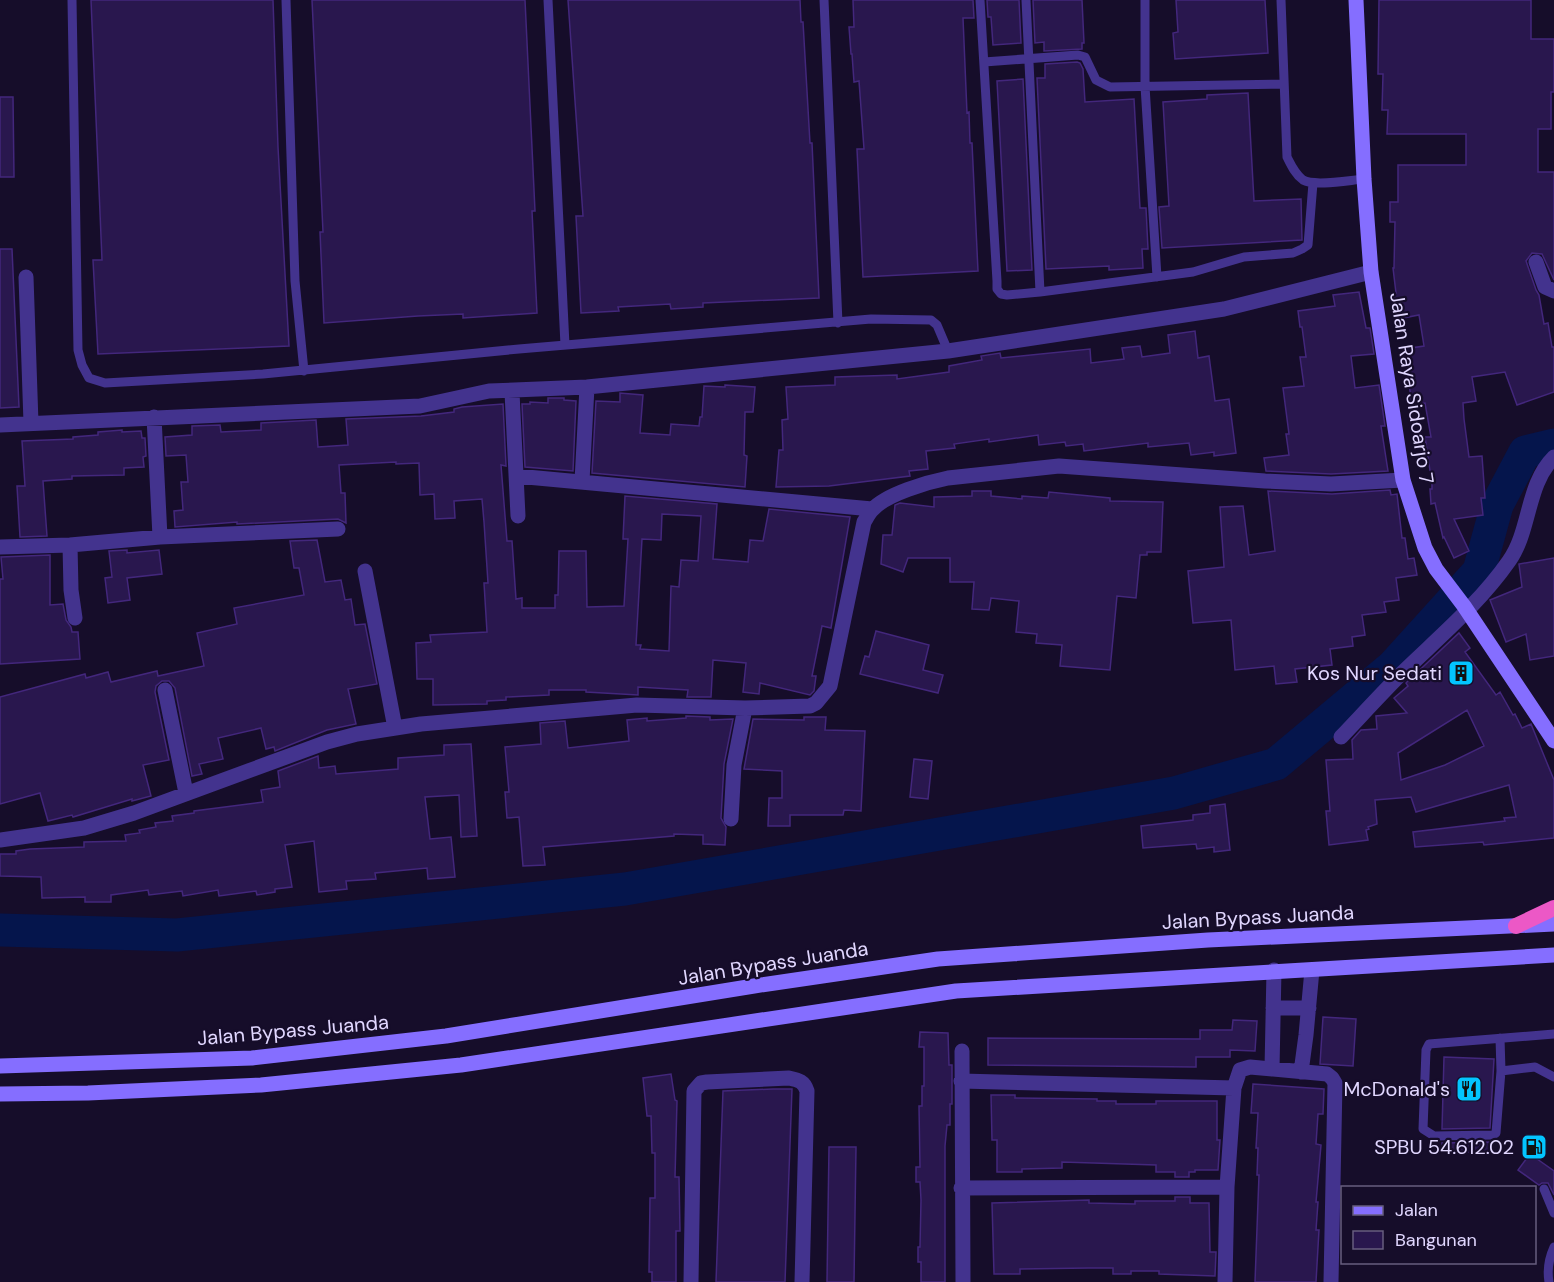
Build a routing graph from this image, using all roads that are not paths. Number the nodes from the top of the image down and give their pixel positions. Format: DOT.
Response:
graph roads {
  1 [pos="72,0"];
  2 [pos="286,0"];
  3 [pos="548,0"];
  4 [pos="824,0"];
  5 [pos="980,0"];
  6 [pos="1026,0"];
  7 [pos="1145,0"];
  8 [pos="1281,0"];
  9 [pos="1356,0"];
  10 [pos="1029,58"];
  11 [pos="984,62"];
  12 [pos="1284,84"];
  13 [pos="1145,86"];
  14 [pos="1364,179"];
  15 [pos="1314,183"];
  16 [pos="1536,262"];
  17 [pos="1371,272"];
  18 [pos="26,277"];
  19 [pos="1157,277"];
  20 [pos="1554,291"];
  21 [pos="1040,292"];
  22 [pos="838,323"];
  23 [pos="565,345"];
  24 [pos="948,351"];
  25 [pos="304,371"];
  26 [pos="587,387"];
  27 [pos="512,392"];
  28 [pos="154,417"];
  29 [pos="31,423"];
  30 [pos="0,425"];
  31 [pos="1554,457"];
  32 [pos="516,476"];
  33 [pos="1403,480"];
  34 [pos="582,482"];
  35 [pos="872,509"];
  36 [pos="518,516"];
  37 [pos="338,529"];
  38 [pos="160,537"];
  39 [pos="70,545"];
  40 [pos="0,547"];
  41 [pos="365,571"];
  42 [pos="1466,609"];
  43 [pos="75,618"];
  44 [pos="165,690"];
  45 [pos="745,708"];
  46 [pos="395,728"];
  47 [pos="1341,737"];
  48 [pos="1554,741"];
  49 [pos="186,793"];
  50 [pos="731,819"];
  51 [pos="0,840"];
  52 [pos="1554,908"];
  53 [pos="1554,924"];
  54 [pos="1516,926"];
  55 [pos="1554,955"];
  56 [pos="1274,970"];
  57 [pos="1312,970"];
  58 [pos="1273,1008"];
  59 [pos="1309,1008"];
  60 [pos="1554,1034"];
  61 [pos="1500,1038"];
  62 [pos="962,1051"];
  63 [pos="0,1066"];
  64 [pos="1272,1069"];
  65 [pos="1501,1071"];
  66 [pos="1301,1072"];
  67 [pos="1554,1077"];
  68 [pos="961,1081"];
  69 [pos="1234,1088"];
  70 [pos="0,1094"];
  71 [pos="1227,1187"];
  72 [pos="961,1188"];
  73 [pos="1544,1189"];
  74 [pos="1554,1213"];
  75 [pos="1554,1247"];
  76 [pos="691,1282"];
  77 [pos="802,1282"];
  78 [pos="963,1282"];
  79 [pos="1225,1282"];
  80 [pos="1331,1282"];
  81 [pos="1549,1282"];
  1 -- 25 [label="lane"];
  2 -- 25 [label="lane"];
  3 -- 23 [label="lane"];
  4 -- 22 [label="lane"];
  5 -- 11 [label="lane"];
  6 -- 10 [label="lane"];
  7 -- 13 [label="lane"];
  8 -- 12 [label="lane"];
  9 -- 14 [label="main road, Jalan Raya Sidoarjo 7"];
  10 -- 11 [label="lane"];
  10 -- 13 [label="lane"];
  10 -- 21 [label="lane"];
  11 -- 21 [label="lane"];
  12 -- 13 [label="lane"];
  12 -- 15 [label="lane"];
  13 -- 19 [label="lane"];
  14 -- 15 [label="lane"];
  14 -- 17 [label="main road, Jalan Raya Sidoarjo 7"];
  15 -- 19 [label="lane"];
  16 -- 20 [label="street"];
  17 -- 24 [label="street"];
  17 -- 33 [label="main road, Jalan Raya Sidoarjo 7"];
  18 -- 29 [label="street"];
  19 -- 21 [label="lane"];
  22 -- 23 [label="lane"];
  22 -- 24 [label="lane"];
  23 -- 25 [label="lane"];
  24 -- 26 [label="street"];
  26 -- 27 [label="street"];
  26 -- 34 [label="street"];
  27 -- 28 [label="street"];
  27 -- 32 [label="street"];
  28 -- 29 [label="street"];
  28 -- 38 [label="street"];
  29 -- 30 [label="street"];
  31 -- 42 [label="street"];
  32 -- 34 [label="street"];
  32 -- 36 [label="street"];
  33 -- 35 [label="street"];
  33 -- 42 [label="main road, Jalan Raya Sidoarjo 7"];
  34 -- 35 [label="street"];
  35 -- 45 [label="street"];
  37 -- 38 [label="street"];
  38 -- 39 [label="street"];
  39 -- 40 [label="street"];
  39 -- 43 [label="street"];
  41 -- 46 [label="street"];
  42 -- 47 [label="street"];
  42 -- 48 [label="main road, Jalan Raya Sidoarjo 7"];
  44 -- 49 [label="street"];
  45 -- 46 [label="street"];
  45 -- 50 [label="street"];
  46 -- 49 [label="street"];
  49 -- 51 [label="street"];
  52 -- 54 [label="highway"];
  53 -- 54 [label="main road, Jalan Bypass Juanda"];
  54 -- 63 [label="main road, Jalan Bypass Juanda"];
  55 -- 57 [label="main road"];
  56 -- 57 [label="main road"];
  56 -- 58 [label="street"];
  56 -- 70 [label="main road"];
  57 -- 59 [label="street"];
  58 -- 59 [label="street"];
  58 -- 64 [label="street"];
  59 -- 66 [label="street"];
  60 -- 61 [label="lane"];
  61 -- 65 [label="lane"];
  61 -- 65 [label="lane"];
  62 -- 68 [label="street"];
  64 -- 66 [label="street"];
  64 -- 69 [label="street"];
  65 -- 67 [label="lane"];
  66 -- 80 [label="street"];
  68 -- 69 [label="street"];
  68 -- 72 [label="street"];
  69 -- 71 [label="street"];
  71 -- 72 [label="street"];
  71 -- 79 [label="street"];
  72 -- 78 [label="street"];
  73 -- 74 [label="lane"];
  75 -- 81 [label="lane"];
  76 -- 77 [label="street"];
}
